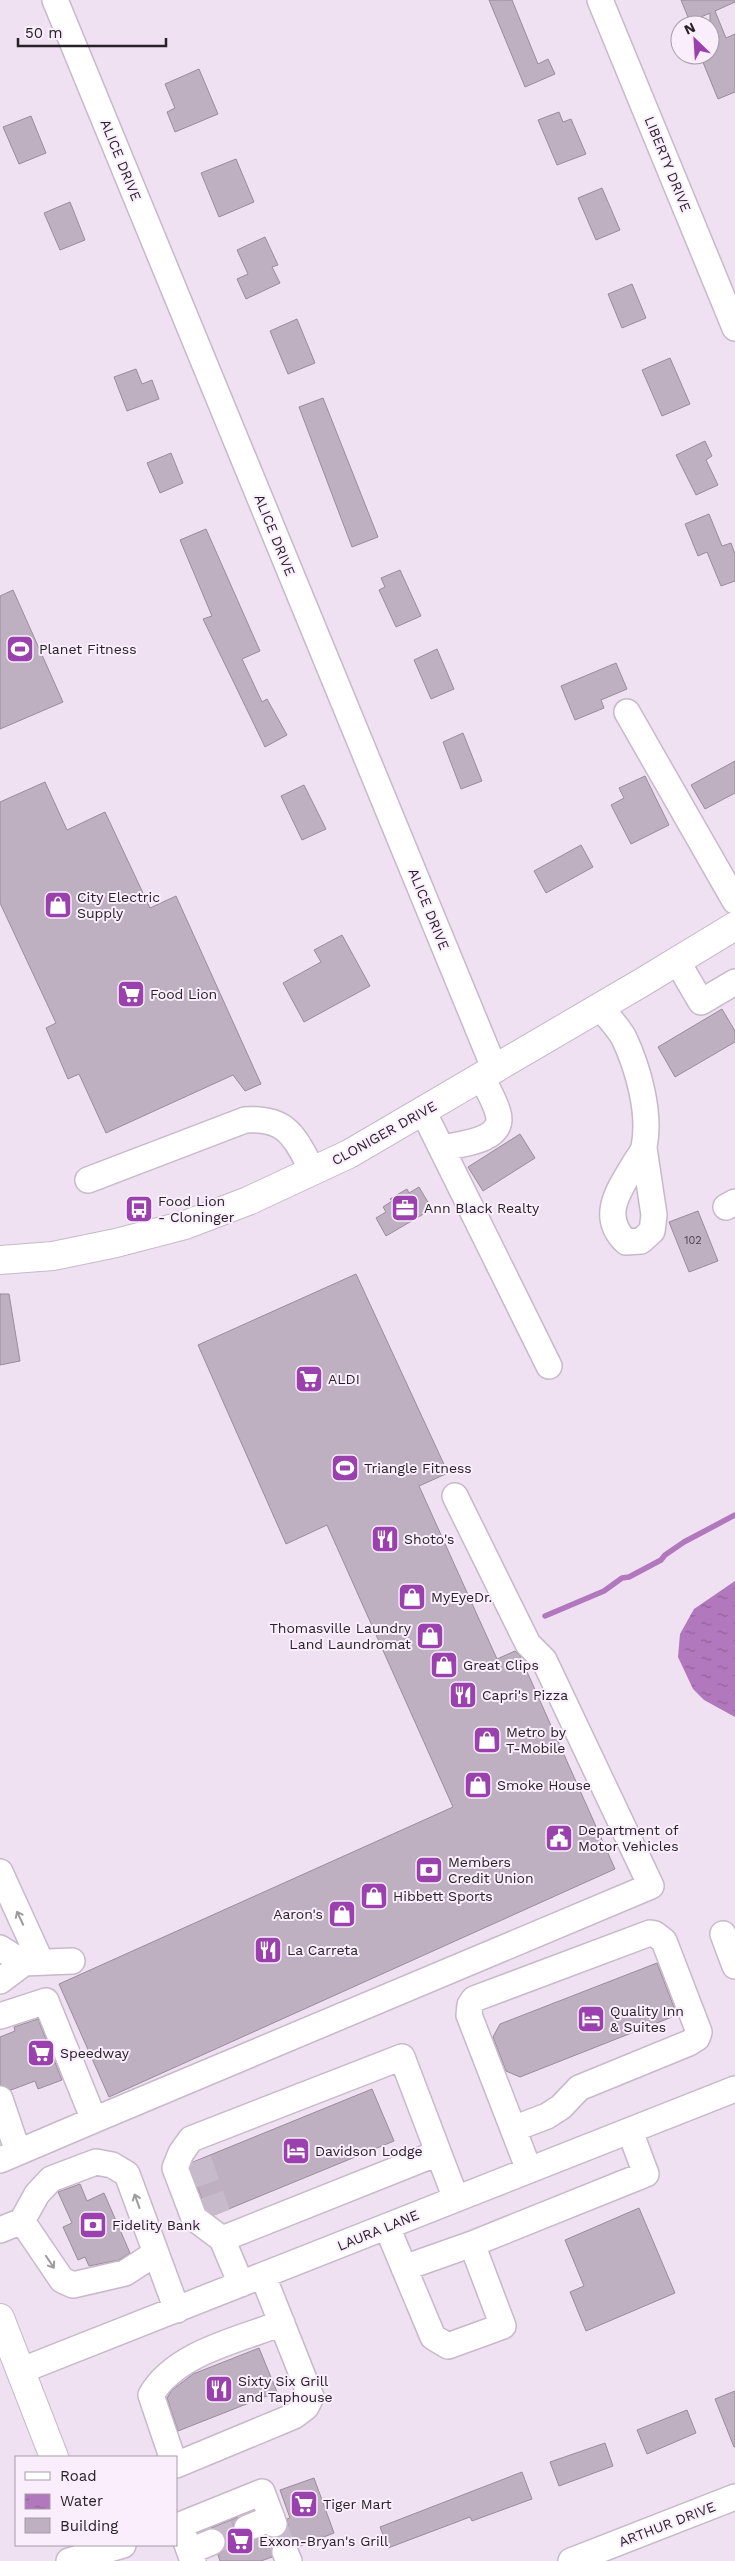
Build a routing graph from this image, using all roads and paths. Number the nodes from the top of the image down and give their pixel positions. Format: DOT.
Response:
graph roads {
  1 [pos="55,0"];
  2 [pos="600,0"];
  3 [pos="735,328"];
  4 [pos="626,712"];
  5 [pos="735,901"];
  6 [pos="735,926"];
  7 [pos="677,961"];
  8 [pos="732,991"];
  9 [pos="600,1007"];
  10 [pos="488,1073"];
  11 [pos="423,1111"];
  12 [pos="442,1148"];
  13 [pos="644,1148"];
  14 [pos="313,1171"];
  15 [pos="88,1180"];
  16 [pos="0,1260"];
  17 [pos="549,1366"];
  18 [pos="455,1496"];
  19 [pos="2,1884"];
  20 [pos="723,1934"];
  21 [pos="0,1948"];
  22 [pos="72,1961"];
  23 [pos="32,1963"];
  24 [pos="735,1966"];
  25 [pos="0,1981"];
  26 [pos="0,2016"];
  27 [pos="735,2089"];
  28 [pos="1,2105"];
  29 [pos="94,2120"];
  30 [pos="513,2130"];
  31 [pos="630,2131"];
  32 [pos="438,2153"];
  33 [pos="9,2156"];
  34 [pos="529,2170"];
  35 [pos="456,2199"];
  36 [pos="11,2226"];
  37 [pos="387,2227"];
  38 [pos="218,2229"];
  39 [pos="472,2244"];
  40 [pos="156,2253"];
  41 [pos="404,2268"];
  42 [pos="252,2280"];
  43 [pos="177,2310"];
  44 [pos="0,2318"];
  45 [pos="282,2323"];
  46 [pos="12,2368"];
  47 [pos="54,2456"];
  48 [pos="172,2456"];
  49 [pos="178,2464"];
  50 [pos="735,2497"];
  51 [pos="178,2526"];
  52 [pos="247,2528"];
  53 [pos="212,2542"];
  54 [pos="120,2546"];
  55 [pos="86,2556"];
  56 [pos="191,2556"];
  57 [pos="572,2561"];
  1 -- 10 [label="street, ALICE DRIVE"];
  2 -- 3 [label="street, LIBERTY DRIVE"];
  4 -- 5 [label="street"];
  6 -- 7 [label="main road, CLONIGER DRIVE"];
  7 -- 8 [label="street"];
  7 -- 9 [label="main road, CLONIGER DRIVE"];
  9 -- 10 [label="main road, CLONIGER DRIVE"];
  9 -- 13 [label="street"];
  10 -- 11 [label="main road, CLONIGER DRIVE"];
  10 -- 12 [label="street, ALICE DRIVE"];
  11 -- 12 [label="street"];
  11 -- 14 [label="main road, CLONIGER DRIVE"];
  12 -- 17 [label="street"];
  14 -- 15 [label="street"];
  14 -- 16 [label="main road, CLONIGER DRIVE"];
  18 -- 29 [label="street"];
  23 -- 19 [label="street, one-way"];
  20 -- 24 [label="street"];
  21 -- 23 [label="street"];
  22 -- 23 [label="street"];
  23 -- 25 [label="street"];
  26 -- 29 [label="street"];
  27 -- 31 [label="street, LAURA LANE"];
  28 -- 33 [label="street"];
  29 -- 33 [label="street"];
  30 -- 30 [label="street"];
  30 -- 34 [label="street"];
  31 -- 34 [label="street, LAURA LANE"];
  31 -- 39 [label="street"];
  32 -- 35 [label="street"];
  32 -- 38 [label="street"];
  32 -- 38 [label="street"];
  34 -- 35 [label="street, LAURA LANE"];
  35 -- 37 [label="street, LAURA LANE"];
  36 -- 40 [label="street, one-way"];
  40 -- 36 [label="street, one-way"];
  37 -- 41 [label="street"];
  37 -- 42 [label="street, LAURA LANE"];
  38 -- 42 [label="street"];
  39 -- 41 [label="street"];
  39 -- 41 [label="street"];
  40 -- 43 [label="street"];
  42 -- 43 [label="street, LAURA LANE"];
  42 -- 45 [label="street"];
  43 -- 46 [label="street, LAURA LANE"];
  44 -- 46 [label="main road"];
  45 -- 48 [label="street"];
  45 -- 49 [label="street"];
  46 -- 47 [label="main road"];
  50 -- 57 [label="street, ARTHUR DRIVE"];
  51 -- 52 [label="street"];
  51 -- 56 [label="street"];
  53 -- 56 [label="street"];
  54 -- 55 [label="street"];
}
